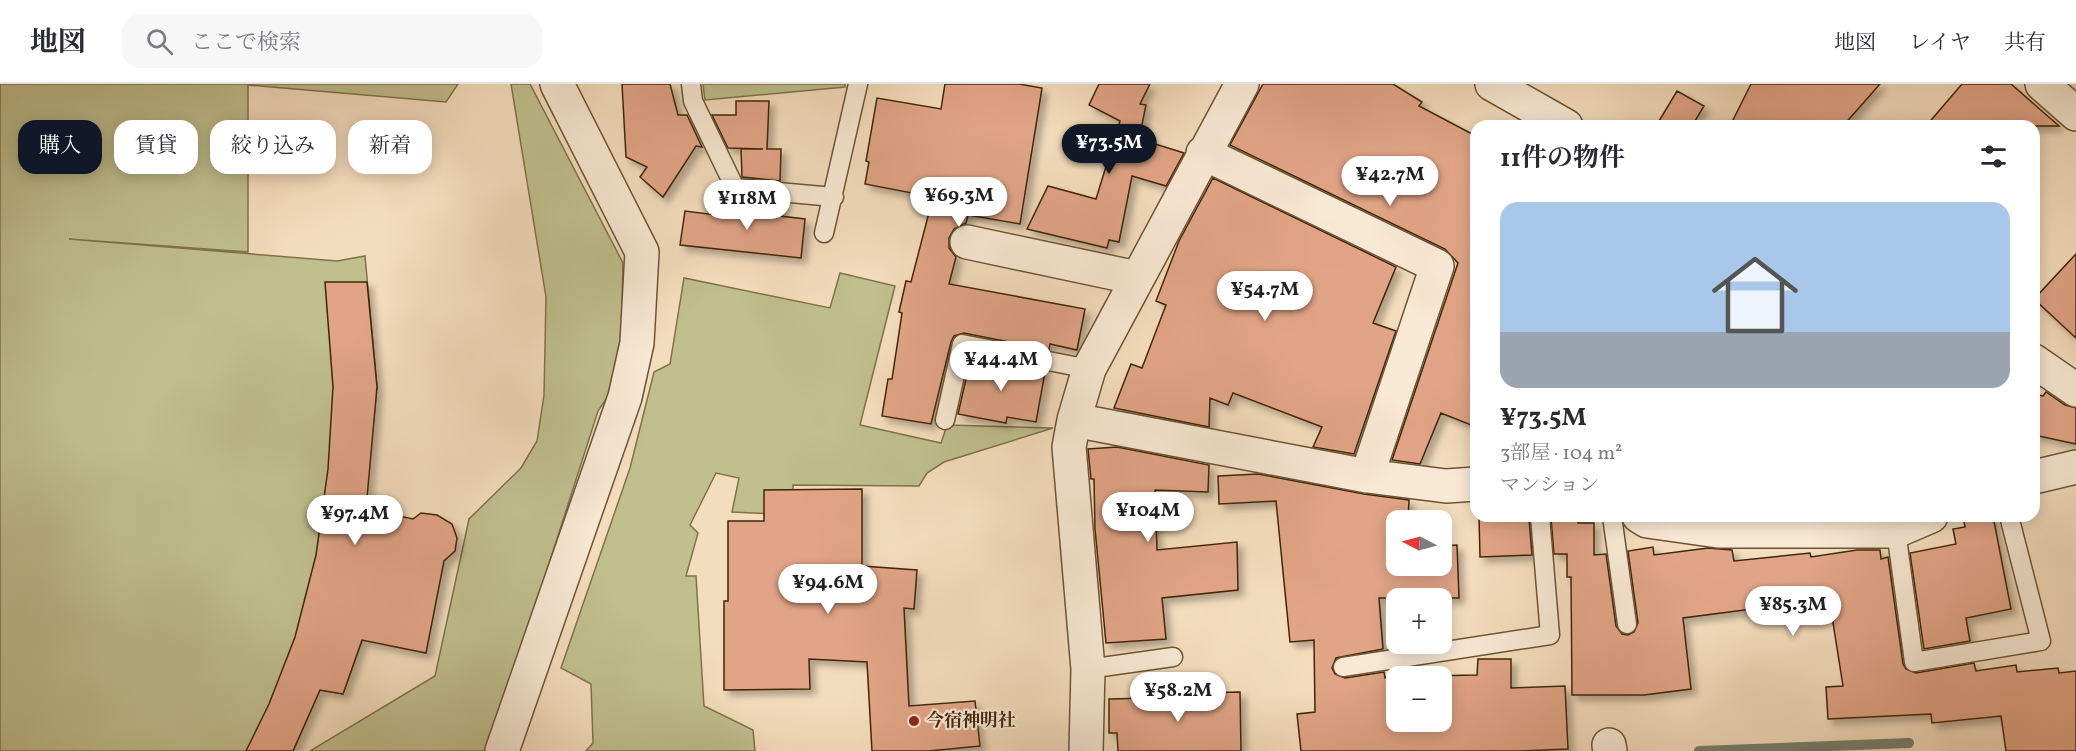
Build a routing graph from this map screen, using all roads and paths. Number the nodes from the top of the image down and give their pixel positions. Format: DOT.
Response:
graph roads {
  1 [pos="557,84"];
  2 [pos="691,84"];
  3 [pos="858,84"];
  4 [pos="1242,84"];
  5 [pos="1492,84"];
  6 [pos="2042,84"];
  7 [pos="2076,114"];
  8 [pos="1555,120"];
  9 [pos="1203,153"];
  10 [pos="834,197"];
  11 [pos="824,233"];
  12 [pos="968,242"];
  13 [pos="1137,278"];
  14 [pos="2040,366"];
  15 [pos="1089,369"];
  16 [pos="2076,390"];
  17 [pos="945,420"];
  18 [pos="1074,420"];
  19 [pos="2076,467"];
  20 [pos="2040,475"];
  21 [pos="1367,476"];
  22 [pos="1470,484"];
  23 [pos="1541,522"];
  24 [pos="1613,522"];
  25 [pos="1654,522"];
  26 [pos="1916,522"];
  27 [pos="2011,522"];
  28 [pos="1896,531"];
  29 [pos="1627,624"];
  30 [pos="1173,657"];
  31 [pos="1343,667"];
  32 [pos="1088,669"];
  33 [pos="502,751"];
  34 [pos="1086,751"];
  1 -- 33 [label="street"];
  2 -- 10 [label="lane"];
  3 -- 10 [label="lane"];
  4 -- 9 [label="street"];
  5 -- 8 [label="street"];
  6 -- 7 [label="street"];
  9 -- 13 [label="street"];
  9 -- 21 [label="street"];
  10 -- 11 [label="lane"];
  12 -- 13 [label="street"];
  13 -- 15 [label="street"];
  14 -- 16 [label="street"];
  15 -- 17 [label="lane"];
  15 -- 18 [label="street"];
  18 -- 21 [label="street"];
  18 -- 32 [label="street"];
  19 -- 20 [label="street"];
  21 -- 22 [label="street"];
  23 -- 31 [label="lane"];
  24 -- 29 [label="lane"];
  25 -- 28 [label="street"];
  26 -- 28 [label="street"];
  27 -- 28 [label="lane"];
  30 -- 32 [label="lane"];
  32 -- 34 [label="street"];
}
